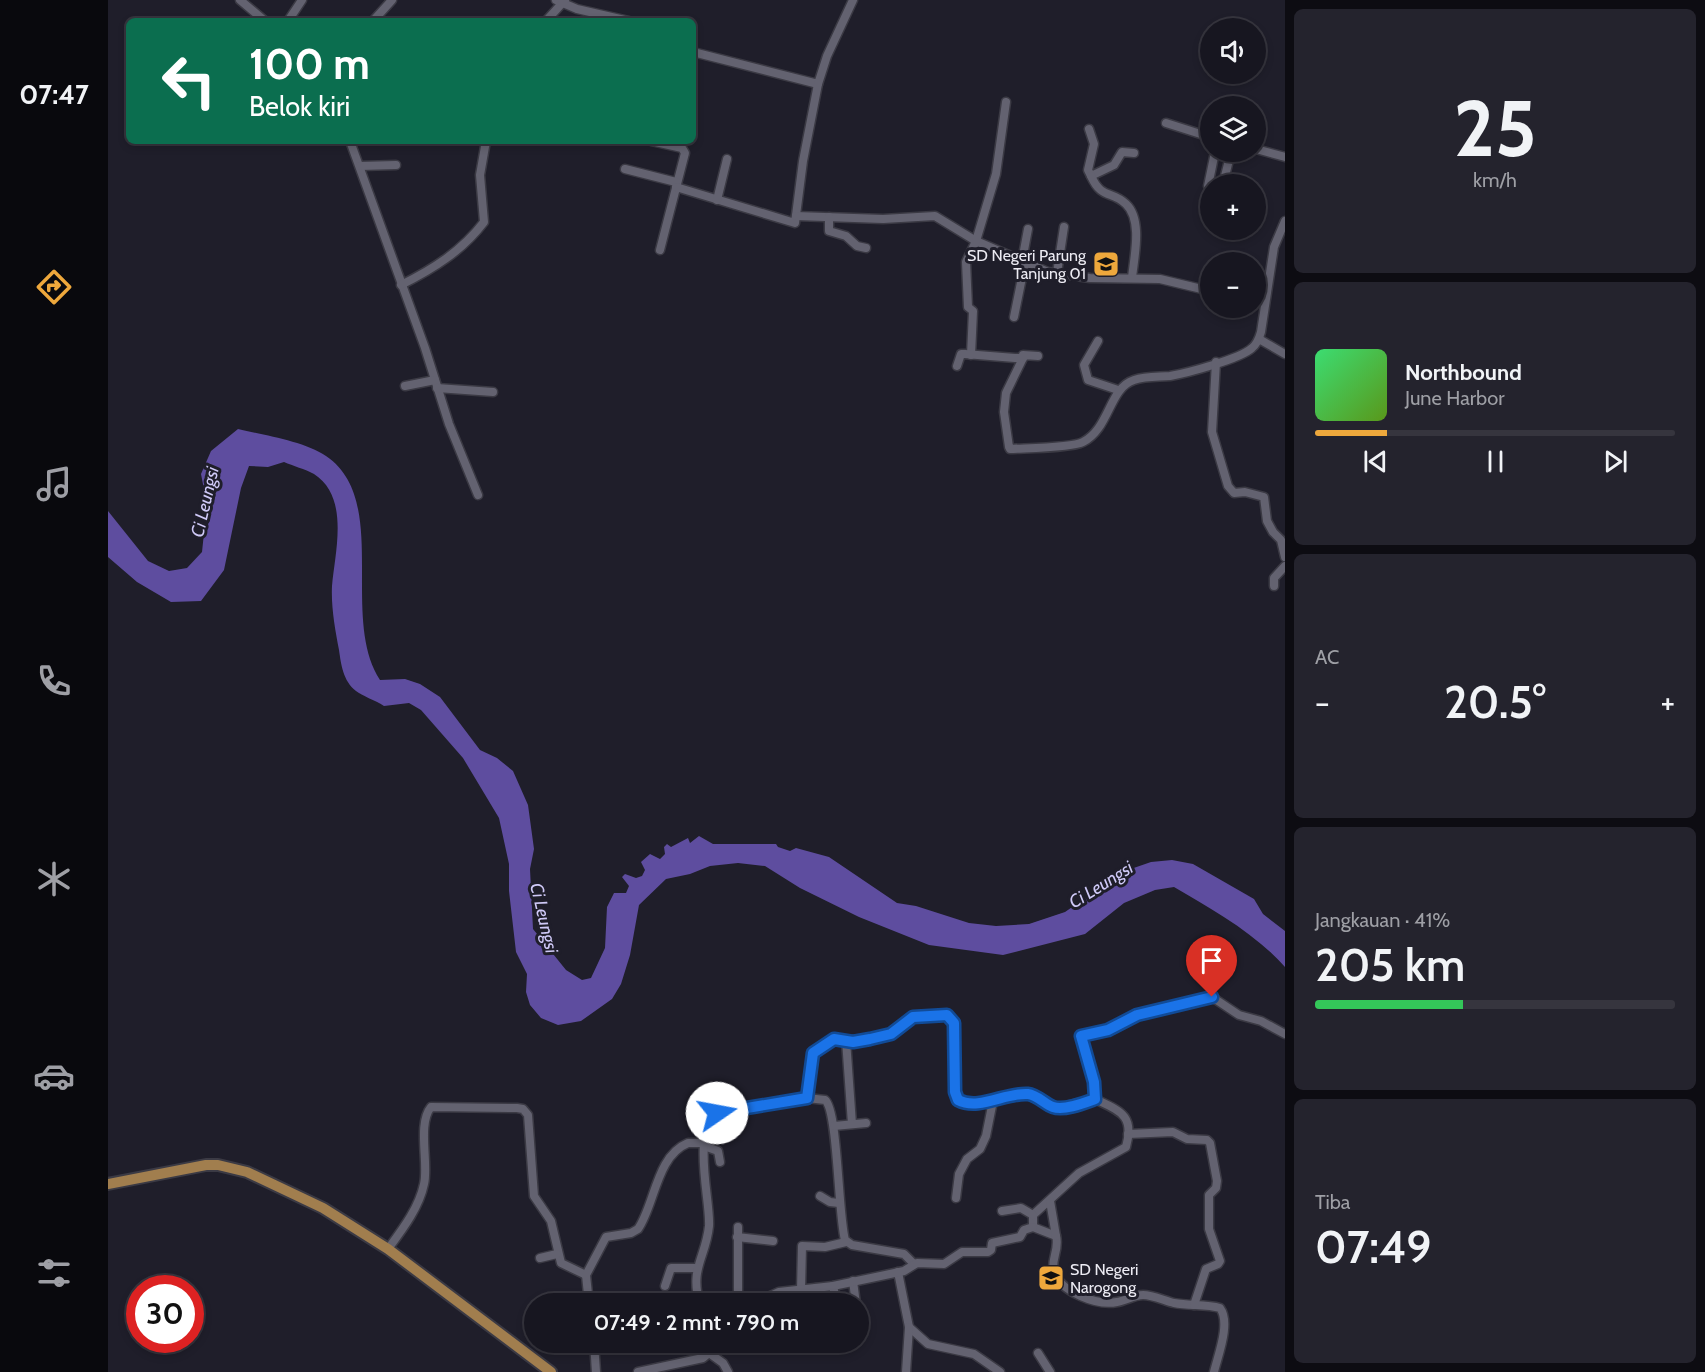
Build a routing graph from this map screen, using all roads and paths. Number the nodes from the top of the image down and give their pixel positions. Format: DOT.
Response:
graph roads {
  1 [pos="240,0"];
  2 [pos="302,0"];
  3 [pos="392,0"];
  4 [pos="853,0"];
  5 [pos="561,1"];
  6 [pos="261,18"];
  7 [pos="290,18"];
  8 [pos="376,18"];
  9 [pos="548,18"];
  10 [pos="619,18"];
  11 [pos="696,53"];
  12 [pos="818,84"];
  13 [pos="1006,102"];
  14 [pos="1166,123"];
  15 [pos="1089,129"];
  16 [pos="1200,134"];
  17 [pos="351,144"];
  18 [pos="485,144"];
  19 [pos="663,144"];
  20 [pos="1266,152"];
  21 [pos="1134,153"];
  22 [pos="1285,157"];
  23 [pos="728,159"];
  24 [pos="396,165"];
  25 [pos="360,166"];
  26 [pos="626,169"];
  27 [pos="1090,176"];
  28 [pos="676,185"];
  29 [pos="717,200"];
  30 [pos="796,216"];
  31 [pos="829,218"];
  32 [pos="1285,221"];
  33 [pos="1065,227"];
  34 [pos="1028,229"];
  35 [pos="976,241"];
  36 [pos="866,248"];
  37 [pos="660,250"];
  38 [pos="1024,262"];
  39 [pos="1057,273"];
  40 [pos="1132,278"];
  41 [pos="1266,281"];
  42 [pos="401,285"];
  43 [pos="1200,288"];
  44 [pos="1014,317"];
  45 [pos="1260,318"];
  46 [pos="1259,339"];
  47 [pos="1098,341"];
  48 [pos="1285,354"];
  49 [pos="971,355"];
  50 [pos="1038,356"];
  51 [pos="1023,358"];
  52 [pos="1216,362"];
  53 [pos="957,366"];
  54 [pos="436,384"];
  55 [pos="405,386"];
  56 [pos="1118,390"];
  57 [pos="493,392"];
  58 [pos="478,495"];
  59 [pos="1285,557"];
  60 [pos="1285,566"];
  61 [pos="1274,586"];
  62 [pos="1285,1034"];
  63 [pos="846,1040"];
  64 [pos="807,1098"];
  65 [pos="1095,1099"];
  66 [pos="993,1101"];
  67 [pos="866,1123"];
  68 [pos="852,1124"];
  69 [pos="834,1126"];
  70 [pos="1128,1134"];
  71 [pos="704,1145"];
  72 [pos="720,1162"];
  73 [pos="108,1184"];
  74 [pos="820,1196"];
  75 [pos="956,1198"];
  76 [pos="1050,1201"];
  77 [pos="839,1203"];
  78 [pos="1002,1211"];
  79 [pos="1033,1215"];
  80 [pos="738,1227"];
  81 [pos="1033,1227"];
  82 [pos="1056,1236"];
  83 [pos="737,1238"];
  84 [pos="773,1241"];
  85 [pos="846,1242"];
  86 [pos="388,1249"];
  87 [pos="557,1254"];
  88 [pos="540,1258"];
  89 [pos="914,1264"];
  90 [pos="698,1268"];
  91 [pos="898,1272"];
  92 [pos="586,1275"];
  93 [pos="853,1281"];
  94 [pos="665,1286"];
  95 [pos="833,1286"];
  96 [pos="816,1288"];
  97 [pos="801,1290"];
  98 [pos="588,1293"];
  99 [pos="697,1293"];
  100 [pos="738,1293"];
  101 [pos="777,1293"];
  102 [pos="816,1293"];
  103 [pos="835,1293"];
  104 [pos="855,1293"];
  105 [pos="1194,1305"];
  106 [pos="909,1328"];
  107 [pos="595,1353"];
  108 [pos="709,1353"];
  109 [pos="1038,1353"];
  110 [pos="551,1372"];
  111 [pos="596,1372"];
  112 [pos="638,1372"];
  113 [pos="728,1372"];
  114 [pos="906,1372"];
  115 [pos="1000,1372"];
  116 [pos="1050,1372"];
  117 [pos="1214,1372"];
  1 -- 6 [label="street"];
  2 -- 7 [label="street"];
  3 -- 8 [label="street"];
  4 -- 12 [label="street"];
  5 -- 9 [label="street"];
  5 -- 10 [label="street"];
  11 -- 12 [label="street"];
  12 -- 30 [label="street"];
  13 -- 35 [label="street"];
  14 -- 16 [label="street"];
  15 -- 27 [label="street"];
  17 -- 25 [label="street"];
  18 -- 42 [label="street"];
  19 -- 28 [label="street"];
  20 -- 22 [label="street"];
  21 -- 27 [label="street"];
  23 -- 29 [label="street"];
  24 -- 25 [label="street"];
  25 -- 42 [label="street"];
  26 -- 28 [label="street"];
  27 -- 40 [label="street"];
  28 -- 29 [label="street"];
  28 -- 37 [label="street"];
  29 -- 30 [label="street"];
  30 -- 31 [label="street"];
  31 -- 35 [label="street"];
  31 -- 36 [label="street"];
  32 -- 41 [label="street"];
  33 -- 39 [label="street"];
  34 -- 38 [label="street"];
  35 -- 38 [label="street"];
  35 -- 49 [label="street"];
  38 -- 39 [label="street"];
  38 -- 44 [label="street"];
  39 -- 40 [label="street"];
  40 -- 43 [label="street"];
  42 -- 54 [label="street"];
  45 -- 46 [label="street"];
  46 -- 48 [label="street"];
  46 -- 52 [label="street"];
  47 -- 56 [label="street"];
  49 -- 51 [label="street"];
  49 -- 53 [label="street"];
  50 -- 51 [label="street"];
  51 -- 56 [label="street"];
  52 -- 56 [label="street"];
  52 -- 59 [label="street"];
  54 -- 55 [label="street"];
  54 -- 57 [label="street"];
  54 -- 58 [label="street"];
  60 -- 61 [label="street"];
  62 -- 65 [label="street"];
  63 -- 64 [label="street"];
  63 -- 66 [label="street"];
  63 -- 68 [label="street"];
  64 -- 69 [label="street"];
  64 -- 71 [label="street"];
  65 -- 66 [label="street"];
  65 -- 70 [label="street"];
  66 -- 75 [label="street"];
  67 -- 68 [label="street"];
  68 -- 69 [label="street"];
  69 -- 77 [label="street"];
  70 -- 76 [label="street"];
  70 -- 105 [label="street"];
  71 -- 72 [label="street"];
  71 -- 90 [label="street"];
  71 -- 92 [label="street"];
  73 -- 86 [label="main road"];
  74 -- 77 [label="street"];
  76 -- 79 [label="street"];
  76 -- 82 [label="street"];
  77 -- 85 [label="street"];
  78 -- 79 [label="street"];
  79 -- 81 [label="street"];
  80 -- 83 [label="street"];
  81 -- 82 [label="street"];
  81 -- 89 [label="street"];
  82 -- 105 [label="street"];
  83 -- 84 [label="street"];
  83 -- 100 [label="street"];
  85 -- 89 [label="street"];
  85 -- 97 [label="street"];
  86 -- 87 [label="street"];
  86 -- 110 [label="main road"];
  87 -- 88 [label="street"];
  87 -- 92 [label="street"];
  89 -- 91 [label="street"];
  90 -- 94 [label="street"];
  90 -- 99 [label="street"];
  91 -- 93 [label="street"];
  91 -- 106 [label="street"];
  92 -- 98 [label="street"];
  93 -- 95 [label="street"];
  93 -- 104 [label="street"];
  95 -- 96 [label="street"];
  95 -- 103 [label="street"];
  96 -- 97 [label="street"];
  96 -- 102 [label="street"];
  97 -- 101 [label="street"];
  105 -- 117 [label="street"];
  106 -- 114 [label="street"];
  106 -- 115 [label="street"];
  107 -- 111 [label="street"];
  108 -- 112 [label="street"];
  108 -- 113 [label="street"];
  109 -- 116 [label="street"];
}
